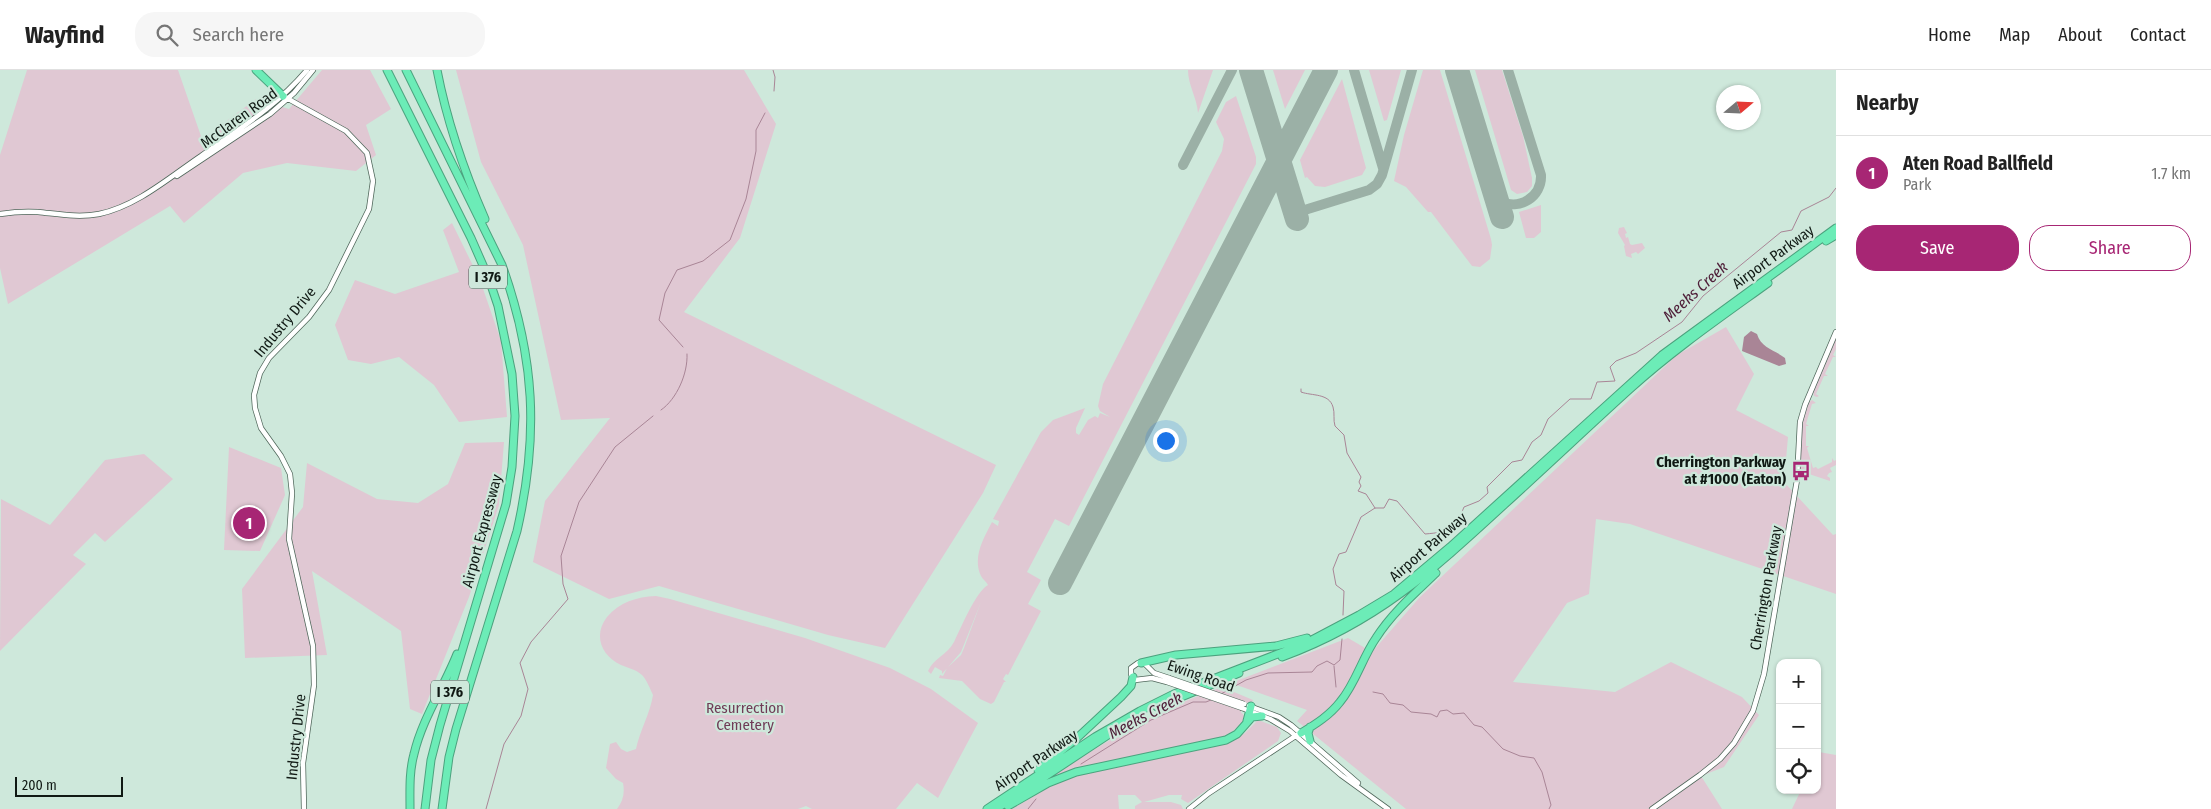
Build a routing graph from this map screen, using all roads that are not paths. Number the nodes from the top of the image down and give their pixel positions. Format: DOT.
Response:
graph roads {
  1 [pos="256,70"];
  2 [pos="262,70"];
  3 [pos="307,70"];
  4 [pos="313,70"];
  5 [pos="383,70"];
  6 [pos="387,70"];
  7 [pos="406,70"];
  8 [pos="437,70"];
  9 [pos="286,96"];
  10 [pos="0,214"];
  11 [pos="1836,226"];
  12 [pos="1836,234"];
  13 [pos="471,238"];
  14 [pos="1836,332"];
  15 [pos="524,340"];
  16 [pos="1482,526"];
  17 [pos="485,578"];
  18 [pos="1345,623"];
  19 [pos="1141,662"];
  20 [pos="1132,677"];
  21 [pos="1168,680"];
  22 [pos="1246,707"];
  23 [pos="1262,716"];
  24 [pos="1247,721"];
  25 [pos="1310,727"];
  26 [pos="1299,734"];
  27 [pos="1310,741"];
  28 [pos="1368,793"];
  29 [pos="304,809"];
  30 [pos="410,809"];
  31 [pos="426,809"];
  32 [pos="443,809"];
  33 [pos="982,809"];
  34 [pos="987,809"];
  35 [pos="996,809"];
  36 [pos="1003,809"];
  37 [pos="1189,809"];
  38 [pos="1388,809"];
  39 [pos="1652,809"];
  1 -- 9 [label="highway"];
  2 -- 9 [label="highway"];
  3 -- 9 [label="street, McClaren Road"];
  4 -- 9 [label="street, McClaren Road"];
  5 -- 13 [label="highway"];
  6 -- 13 [label="highway, Airport Expressway / I 376"];
  7 -- 15 [label="highway, Airport Expressway / I 376"];
  8 -- 15 [label="highway"];
  9 -- 10 [label="street, McClaren Road"];
  9 -- 29 [label="street, Industry Drive"];
  11 -- 18 [label="highway, Airport Parkway"];
  12 -- 16 [label="highway, Airport Parkway"];
  13 -- 17 [label="highway, Airport Expressway / I 376"];
  14 -- 39 [label="street, Cherrington Parkway"];
  15 -- 32 [label="highway, Airport Expressway / I 376"];
  16 -- 25 [label="highway"];
  16 -- 35 [label="highway, Airport Parkway"];
  17 -- 30 [label="highway"];
  17 -- 31 [label="highway, Airport Expressway / I 376"];
  18 -- 19 [label="highway"];
  18 -- 34 [label="highway, Airport Parkway"];
  19 -- 20 [label="street"];
  19 -- 21 [label="street, Ewing Road"];
  20 -- 21 [label="street, Ewing Road"];
  20 -- 33 [label="highway"];
  21 -- 22 [label="street, Ewing Road, bridge"];
  22 -- 23 [label="street, Ewing Road"];
  22 -- 24 [label="highway"];
  22 -- 26 [label="street, Ewing Road"];
  23 -- 24 [label="highway"];
  23 -- 26 [label="street, Ewing Road"];
  24 -- 36 [label="highway"];
  25 -- 26 [label="highway"];
  25 -- 27 [label="highway"];
  26 -- 27 [label="street, Ewing Road"];
  26 -- 28 [label="street, Ewing Road"];
  26 -- 37 [label="street"];
  27 -- 28 [label="street, Ewing Road"];
  28 -- 38 [label="street, Ewing Road"];
}
